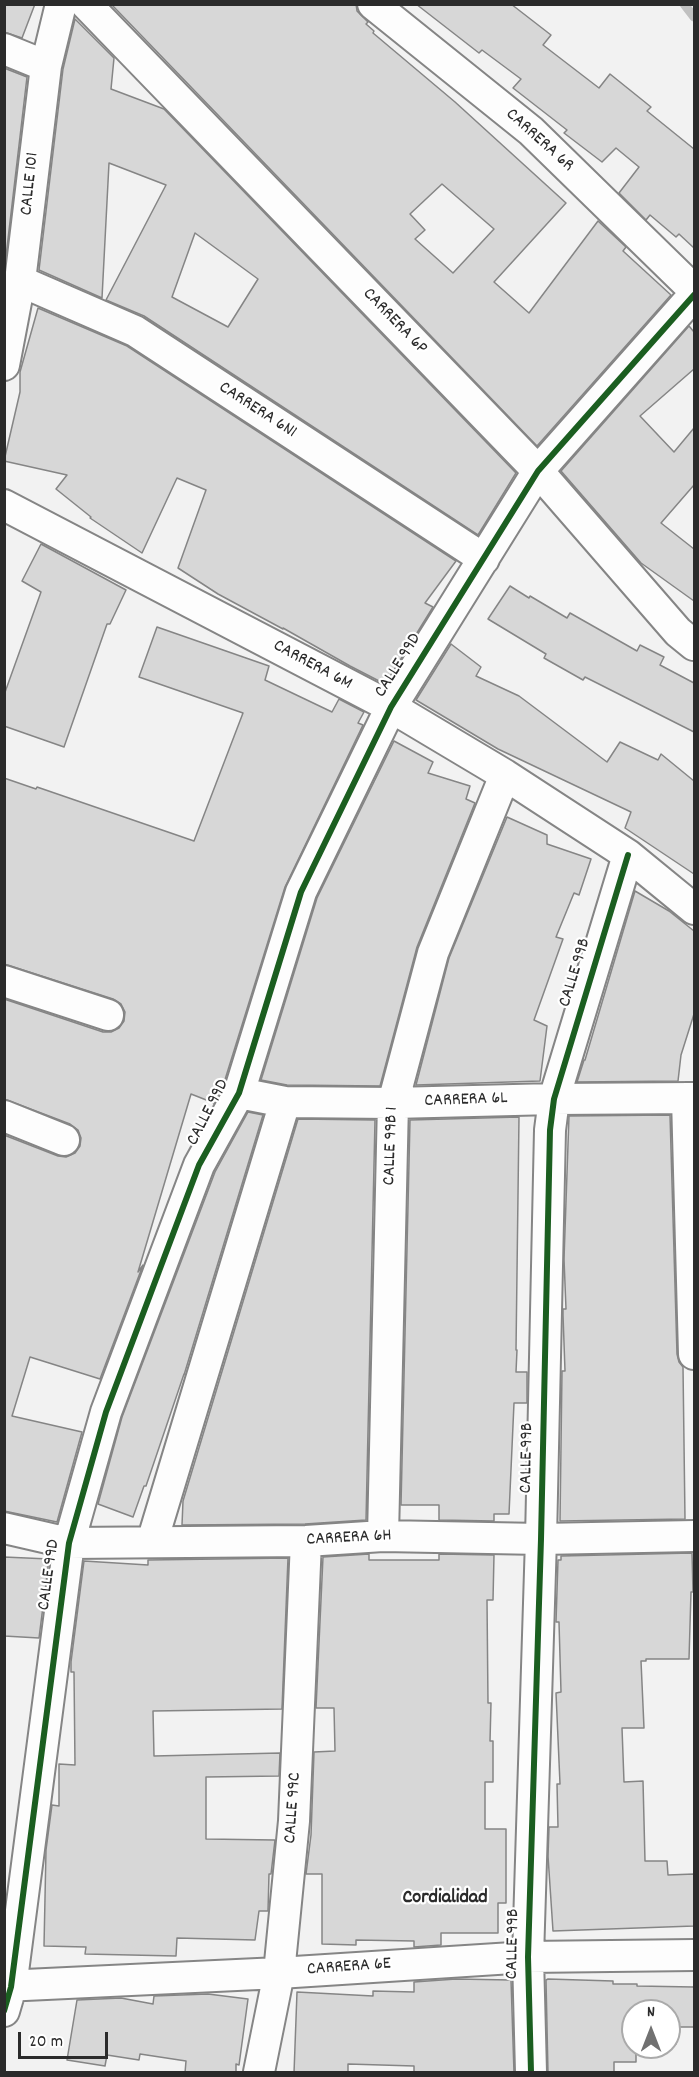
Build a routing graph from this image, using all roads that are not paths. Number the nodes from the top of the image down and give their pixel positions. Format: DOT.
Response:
graph roads {
  1 [pos="61,4"];
  2 [pos="86,4"];
  3 [pos="373,4"];
  4 [pos="4,49"];
  5 [pos="46,66"];
  6 [pos="17,201"];
  7 [pos="20,282"];
  8 [pos="694,290"];
  9 [pos="694,295"];
  10 [pos="5,357"];
  11 [pos="538,471"];
  12 [pos="4,505"];
  13 [pos="484,559"];
  14 [pos="694,645"];
  15 [pos="391,707"];
  16 [pos="505,775"];
  17 [pos="628,855"];
  18 [pos="694,909"];
  19 [pos="4,981"];
  20 [pos="108,1016"];
  21 [pos="239,1093"];
  22 [pos="691,1098"];
  23 [pos="554,1099"];
  24 [pos="285,1102"];
  25 [pos="393,1103"];
  26 [pos="4,1116"];
  27 [pos="64,1140"];
  28 [pos="694,1354"];
  29 [pos="4,1528"];
  30 [pos="383,1536"];
  31 [pos="694,1536"];
  32 [pos="541,1539"];
  33 [pos="306,1541"];
  34 [pos="152,1542"];
  35 [pos="69,1543"];
  36 [pos="694,1955"];
  37 [pos="528,1957"];
  38 [pos="279,1973"];
  39 [pos="7,1995"];
  40 [pos="259,2073"];
  41 [pos="531,2073"];
  1 -- 5 [label="street, CALLE 101"];
  2 -- 11 [label="street, CARRERA 6P"];
  3 -- 8 [label="street, CARRERA 6R"];
  4 -- 5 [label="street"];
  5 -- 6 [label="street, CALLE 101"];
  6 -- 7 [label="street, CALLE 101"];
  7 -- 10 [label="street, CALLE 101"];
  7 -- 13 [label="street, CARRERA 6N1"];
  9 -- 11 [label="street, CALLE 99D"];
  11 -- 13 [label="street, CALLE 99D"];
  11 -- 14 [label="street, CARRERA 6P"];
  12 -- 15 [label="street, CARRERA 6M"];
  13 -- 15 [label="street, CALLE 99D"];
  15 -- 16 [label="street, CARRERA 6M"];
  15 -- 21 [label="street, CALLE 99D"];
  16 -- 17 [label="street, CARRERA 6M"];
  16 -- 25 [label="street, CALLE 99B 1"];
  17 -- 18 [label="street, CARRERA 6M"];
  17 -- 23 [label="street, CALLE 99B"];
  19 -- 20 [label="street"];
  21 -- 24 [label="street, CARRERA 6L"];
  21 -- 35 [label="street, CALLE 99D"];
  22 -- 23 [label="street, CARRERA 6L"];
  22 -- 28 [label="street"];
  23 -- 25 [label="street, CARRERA 6L"];
  23 -- 32 [label="street, CALLE 99B"];
  24 -- 25 [label="street, CARRERA 6L"];
  24 -- 34 [label="street"];
  25 -- 30 [label="street, CALLE 99B 1"];
  26 -- 27 [label="street"];
  29 -- 35 [label="street, CARRERA 6H"];
  30 -- 32 [label="street, CARRERA 6H"];
  30 -- 33 [label="street, CARRERA 6H"];
  31 -- 32 [label="street, CARRERA 6H"];
  32 -- 37 [label="street, CALLE 99B"];
  33 -- 34 [label="street, CARRERA 6H"];
  33 -- 38 [label="street, CALLE 99C"];
  34 -- 35 [label="street, CARRERA 6H"];
  35 -- 39 [label="street, CALLE 99D"];
  36 -- 37 [label="street, CARRERA 6E"];
  37 -- 38 [label="street, CARRERA 6E"];
  37 -- 41 [label="street, CALLE 99B"];
  38 -- 39 [label="street, CARRERA 6E"];
  38 -- 40 [label="street, CALLE 99C"];
}
